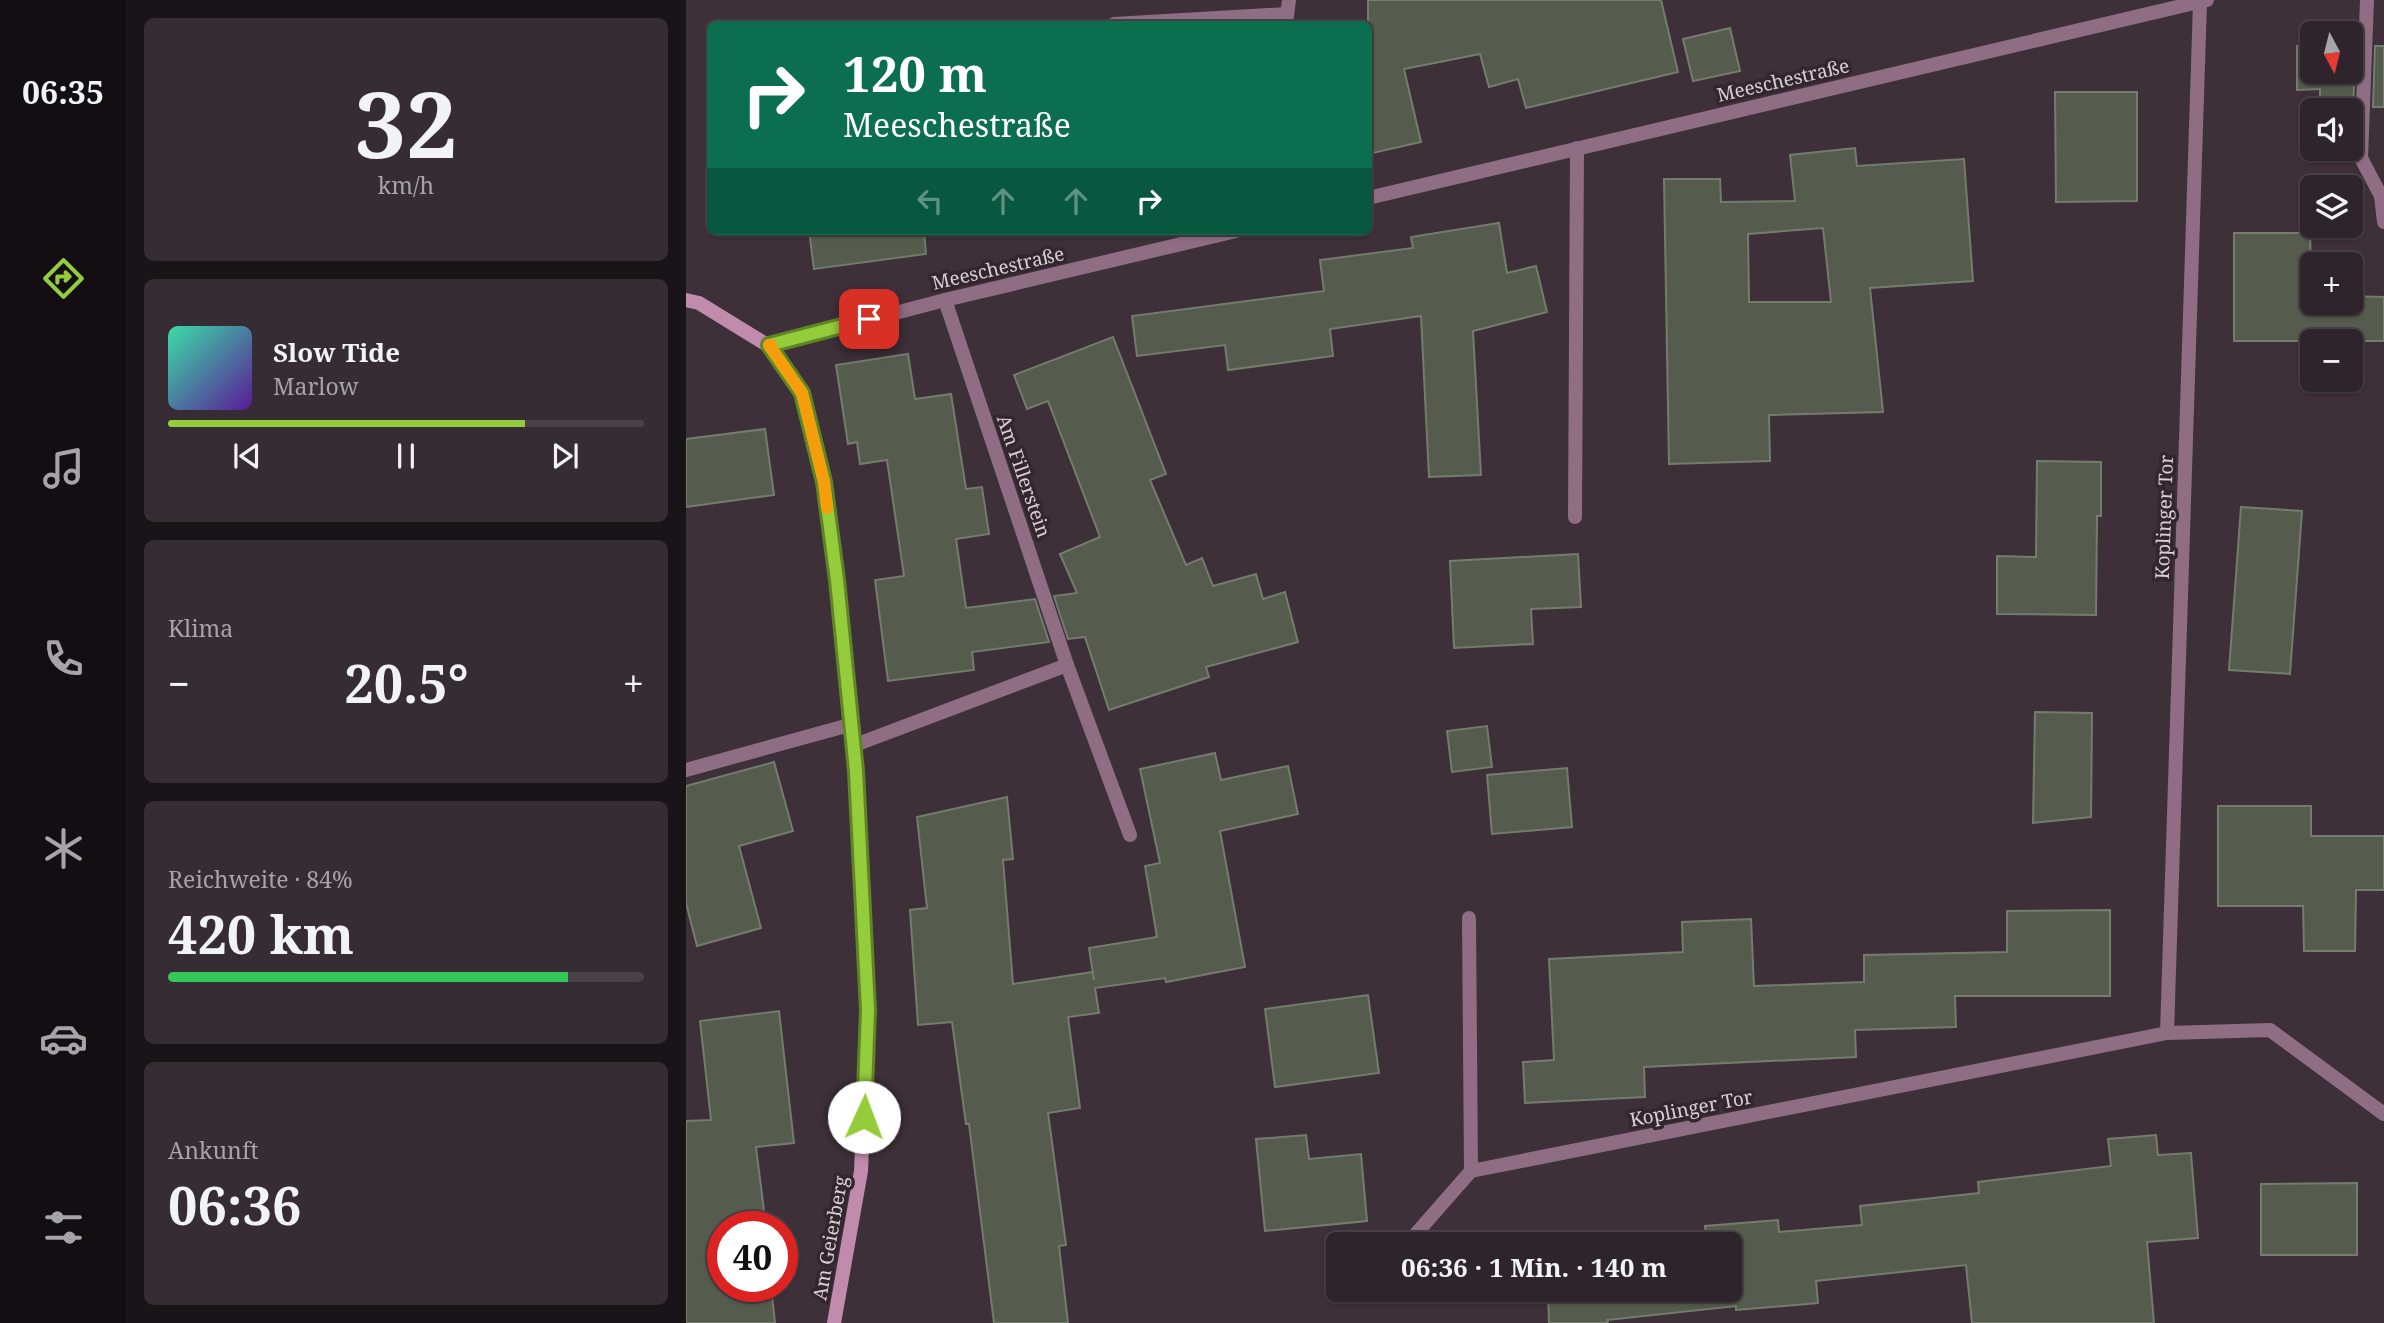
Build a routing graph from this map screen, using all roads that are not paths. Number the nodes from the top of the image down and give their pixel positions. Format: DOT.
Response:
graph roads {
  1 [pos="2367,0"];
  2 [pos="2204,1"];
  3 [pos="1287,13"];
  4 [pos="1161,21"];
  5 [pos="1577,148"];
  6 [pos="1372,197"];
  7 [pos="2384,222"];
  8 [pos="1219,235"];
  9 [pos="686,300"];
  10 [pos="945,300"];
  11 [pos="769,345"];
  12 [pos="1575,517"];
  13 [pos="1068,665"];
  14 [pos="853,723"];
  15 [pos="855,745"];
  16 [pos="686,770"];
  17 [pos="1130,835"];
  18 [pos="1469,918"];
  19 [pos="2167,1033"];
  20 [pos="2384,1114"];
  21 [pos="1471,1171"];
  22 [pos="1418,1232"];
  23 [pos="834,1323"];
  1 -- 7 [label="street"];
  2 -- 5 [label="street, Meeschestraße"];
  2 -- 19 [label="street, Koplinger Tor"];
  3 -- 4 [label="street"];
  5 -- 6 [label="street, Meeschestraße"];
  5 -- 12 [label="street"];
  8 -- 10 [label="street, Meeschestraße"];
  9 -- 11 [label="street, Am Geierberg"];
  10 -- 11 [label="street, Meeschestraße"];
  10 -- 13 [label="street, Am Fillerstein"];
  11 -- 14 [label="street, Am Geierberg"];
  13 -- 15 [label="street"];
  13 -- 17 [label="street, Am Fillerstein"];
  14 -- 15 [label="street, Am Geierberg"];
  14 -- 16 [label="street"];
  15 -- 23 [label="street, Am Geierberg"];
  18 -- 21 [label="street"];
  19 -- 20 [label="street, Koplinger Tor"];
  19 -- 21 [label="street, Koplinger Tor"];
  21 -- 22 [label="street"];
}
